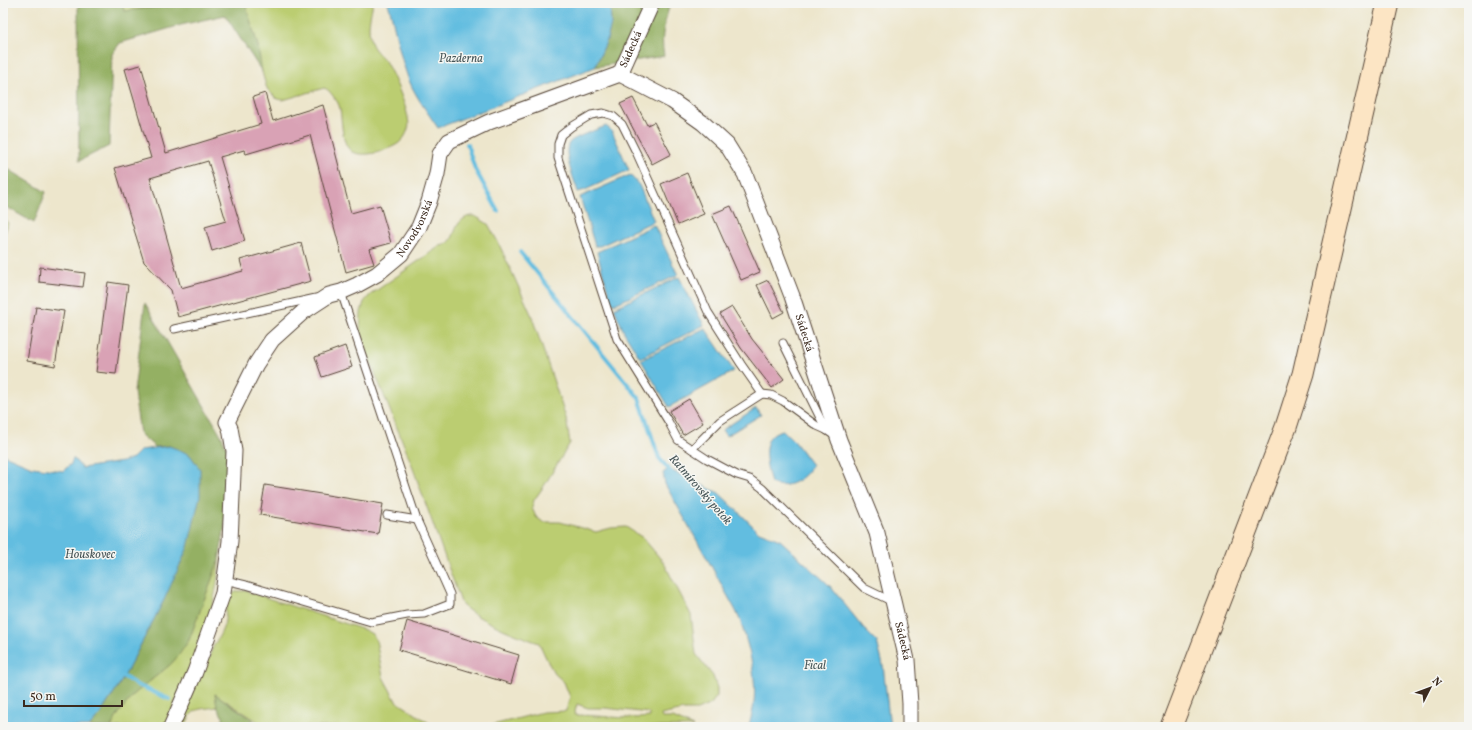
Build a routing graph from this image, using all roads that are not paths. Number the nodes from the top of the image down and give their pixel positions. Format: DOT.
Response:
graph roads {
  1 [pos="652,3"];
  2 [pos="1388,3"];
  3 [pos="620,74"];
  4 [pos="335,294"];
  5 [pos="174,329"];
  6 [pos="783,342"];
  7 [pos="762,394"];
  8 [pos="826,430"];
  9 [pos="839,440"];
  10 [pos="692,448"];
  11 [pos="388,515"];
  12 [pos="417,520"];
  13 [pos="225,580"];
  14 [pos="894,603"];
  15 [pos="171,727"];
  16 [pos="910,727"];
  17 [pos="1171,727"];
  1 -- 3 [label="street, Sádecká"];
  2 -- 17 [label="main road"];
  3 -- 4 [label="street, Novodvorská"];
  3 -- 9 [label="street, Sádecká"];
  4 -- 5 [label="lane"];
  4 -- 12 [label="lane"];
  4 -- 13 [label="street, Novodvorská"];
  6 -- 8 [label="lane"];
  7 -- 8 [label="lane"];
  7 -- 10 [label="lane"];
  7 -- 10 [label="lane"];
  8 -- 9 [label="lane"];
  9 -- 14 [label="street, Sádecká"];
  10 -- 14 [label="lane"];
  11 -- 12 [label="lane"];
  12 -- 13 [label="lane"];
  13 -- 15 [label="street"];
  14 -- 16 [label="street, Sádecká"];
}
